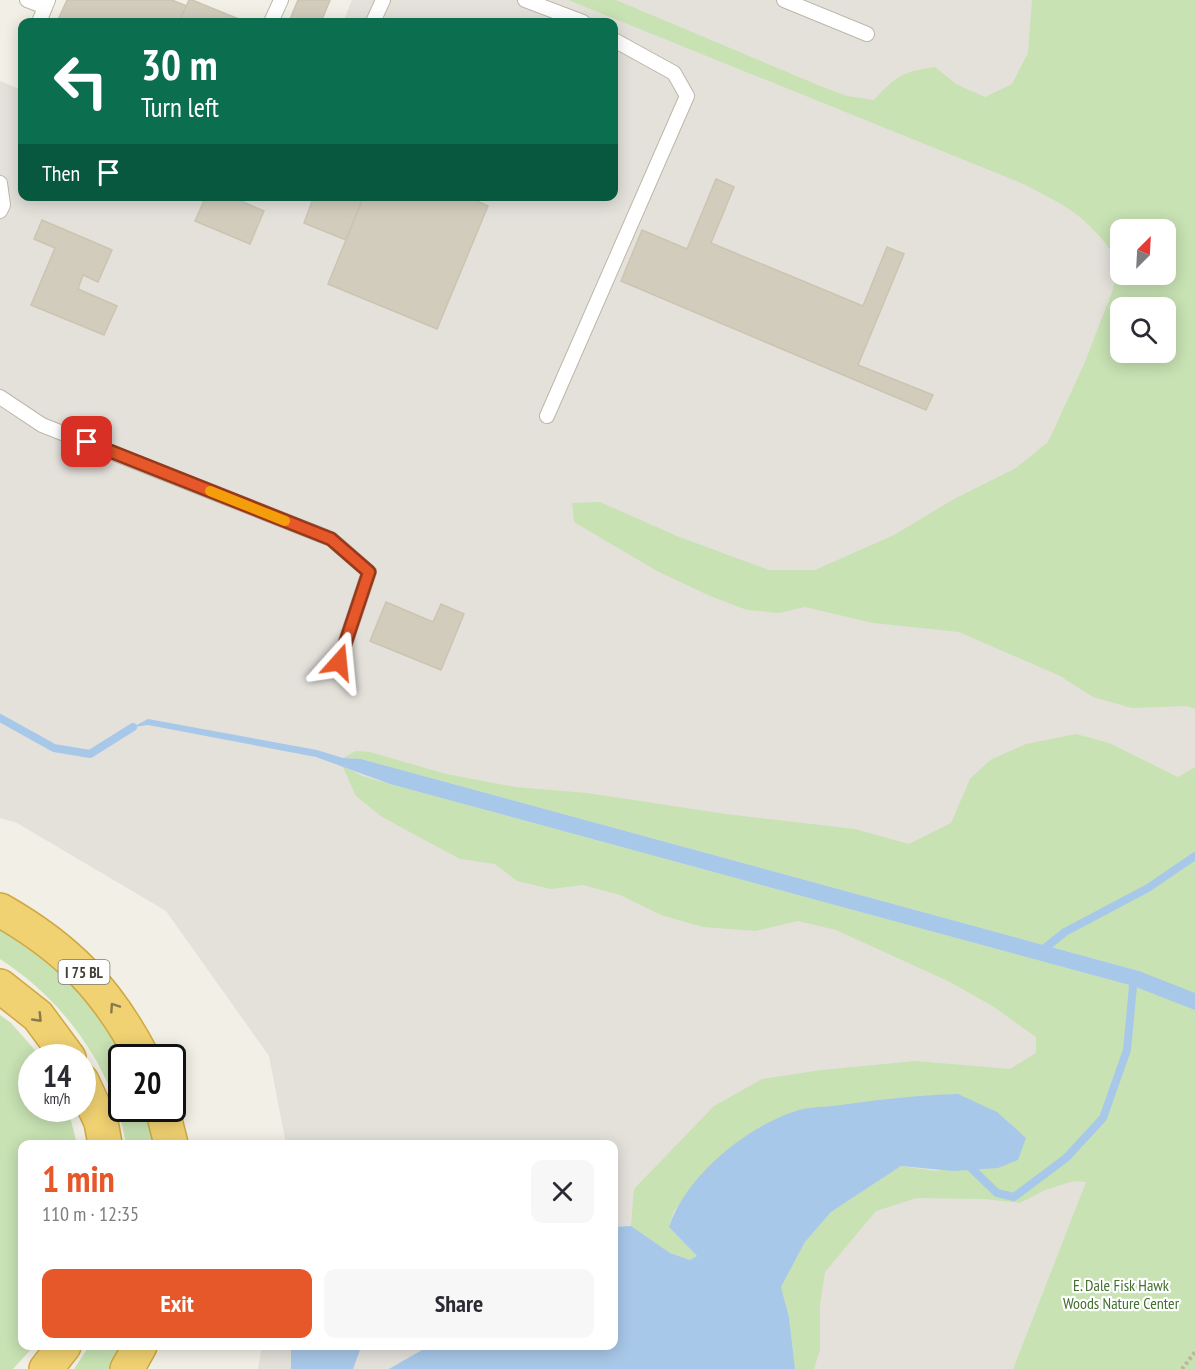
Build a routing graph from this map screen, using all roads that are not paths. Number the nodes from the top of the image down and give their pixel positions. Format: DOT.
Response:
graph roads {
  1 [pos="27,0"];
  2 [pos="281,0"];
  3 [pos="383,0"];
  4 [pos="525,0"];
  5 [pos="784,0"];
  6 [pos="46,4"];
  7 [pos="550,17"];
  8 [pos="41,18"];
  9 [pos="273,18"];
  10 [pos="375,18"];
  11 [pos="867,34"];
  12 [pos="618,42"];
  13 [pos="0,183"];
  14 [pos="0,211"];
  15 [pos="0,397"];
  16 [pos="548,416"];
  17 [pos="339,662"];
  18 [pos="0,910"];
  19 [pos="0,986"];
  20 [pos="59,1044"];
  21 [pos="135,1044"];
  22 [pos="96,1113"];
  23 [pos="166,1122"];
  24 [pos="104,1140"];
  25 [pos="170,1140"];
  26 [pos="61,1350"];
  27 [pos="138,1350"];
  28 [pos="46,1369"];
  29 [pos="127,1369"];
  1 -- 6 [label="lane"];
  2 -- 9 [label="lane"];
  3 -- 10 [label="lane"];
  4 -- 7 [label="lane"];
  5 -- 11 [label="lane"];
  6 -- 8 [label="lane"];
  12 -- 16 [label="lane"];
  13 -- 14 [label="lane"];
  15 -- 17 [label="lane"];
  21 -- 18 [label="highway, I 75 BL, one-way"];
  19 -- 20 [label="highway, one-way"];
  22 -- 24 [label="highway"];
  23 -- 25 [label="highway"];
  26 -- 28 [label="highway"];
  27 -- 29 [label="highway"];
}
